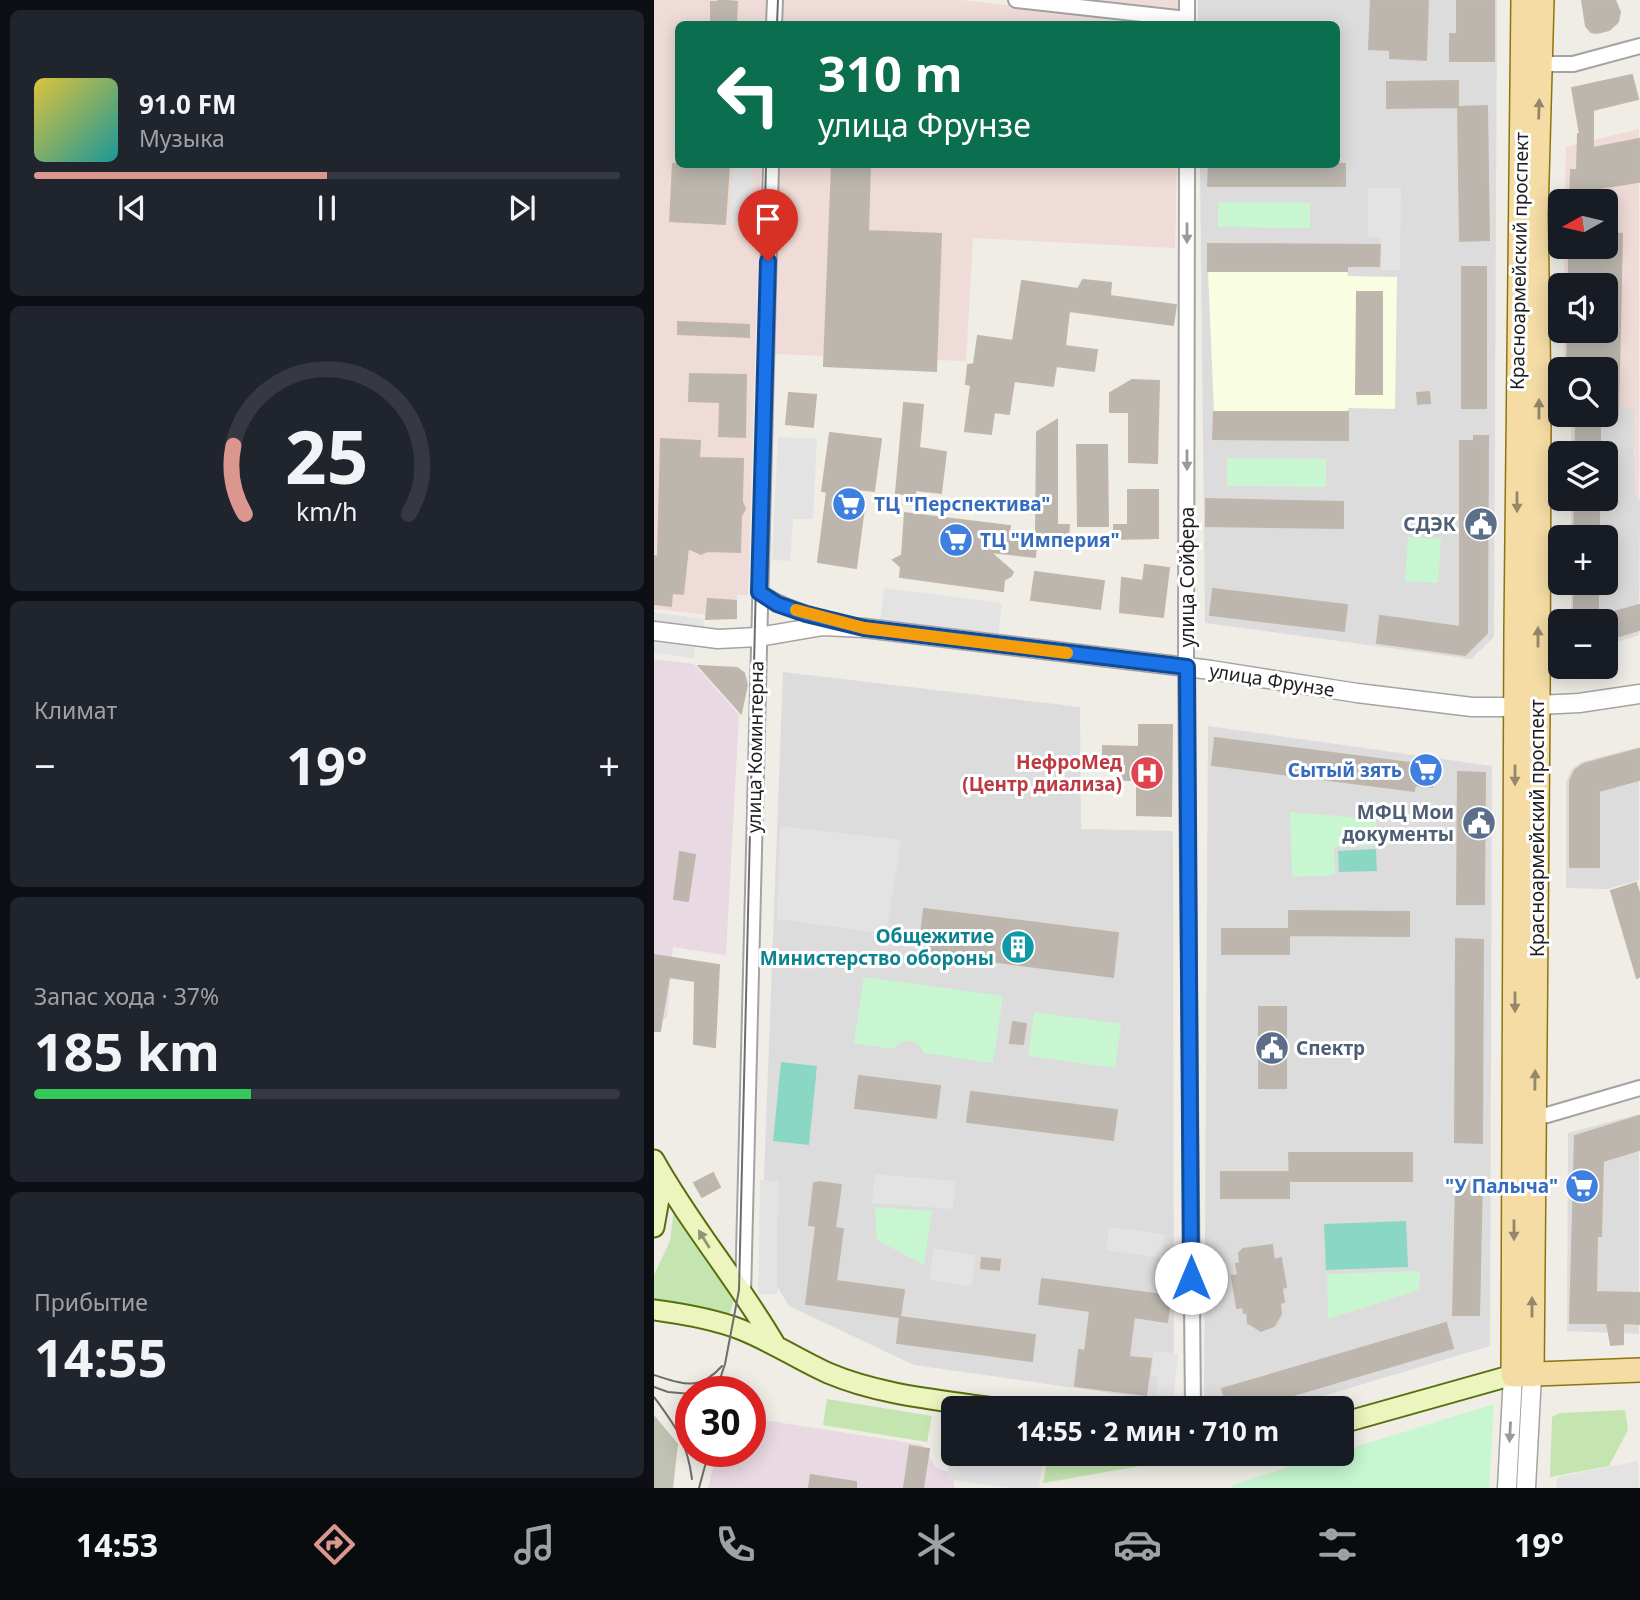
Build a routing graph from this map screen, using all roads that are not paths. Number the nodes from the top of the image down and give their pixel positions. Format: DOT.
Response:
graph roads {
  1 [pos="775,0"];
  2 [pos="1016,0"];
  3 [pos="1187,0"];
  4 [pos="1523,0"];
  5 [pos="1542,0"];
  6 [pos="774,21"];
  7 [pos="1179,21"];
  8 [pos="1187,21"];
  9 [pos="1639,46"];
  10 [pos="1541,64"];
  11 [pos="771,168"];
  12 [pos="1187,168"];
  13 [pos="759,592"];
  14 [pos="864,628"];
  15 [pos="654,631"];
  16 [pos="758,637"];
  17 [pos="1187,667"];
  18 [pos="1639,694"];
  19 [pos="1527,706"];
  20 [pos="1639,1088"];
  21 [pos="1534,1116"];
  22 [pos="655,1161"];
  23 [pos="654,1227"];
  24 [pos="743,1295"];
  25 [pos="654,1310"];
  26 [pos="737,1328"];
  27 [pos="776,1346"];
  28 [pos="1639,1370"];
  29 [pos="1523,1375"];
  30 [pos="1193,1396"];
  31 [pos="941,1400"];
  32 [pos="1354,1420"];
  33 [pos="1507,1488"];
  34 [pos="1526,1488"];
  1 -- 6 [label="street"];
  2 -- 7 [label="street"];
  3 -- 8 [label="street"];
  4 -- 19 [label="main road, Красноармейский проспект, one-way"];
  5 -- 10 [label="main road, Красноармейский проспект"];
  9 -- 10 [label="street"];
  19 -- 10 [label="main road, Красноармейский проспект, one-way"];
  11 -- 13 [label="street, улица Коминтерна"];
  12 -- 17 [label="street, улица Сойфера, one-way"];
  13 -- 14 [label="street"];
  13 -- 16 [label="street, улица Коминтерна"];
  14 -- 16 [label="street, улица Фрунзе"];
  14 -- 17 [label="street, улица Фрунзе"];
  15 -- 16 [label="street, улица Фрунзе"];
  16 -- 24 [label="street, улица Коминтерна"];
  17 -- 19 [label="street, улица Фрунзе"];
  17 -- 30 [label="street, улица Сойфера"];
  18 -- 19 [label="street, улица Фрунзе"];
  21 -- 19 [label="main road, Красноармейский проспект, one-way"];
  19 -- 29 [label="main road, Красноармейский проспект, one-way"];
  20 -- 21 [label="street"];
  29 -- 21 [label="main road, Красноармейский проспект, one-way"];
  22 -- 23 [label="main road"];
  24 -- 22 [label="main road, one-way"];
  24 -- 26 [label="main road, улица Коминтерна"];
  24 -- 27 [label="main road"];
  25 -- 26 [label="main road"];
  26 -- 27 [label="main road"];
  27 -- 31 [label="main road"];
  28 -- 29 [label="main road"];
  29 -- 32 [label="main road"];
  29 -- 33 [label="street, Красноармейский проспект, one-way"];
  29 -- 34 [label="street, Красноармейский проспект"];
}
